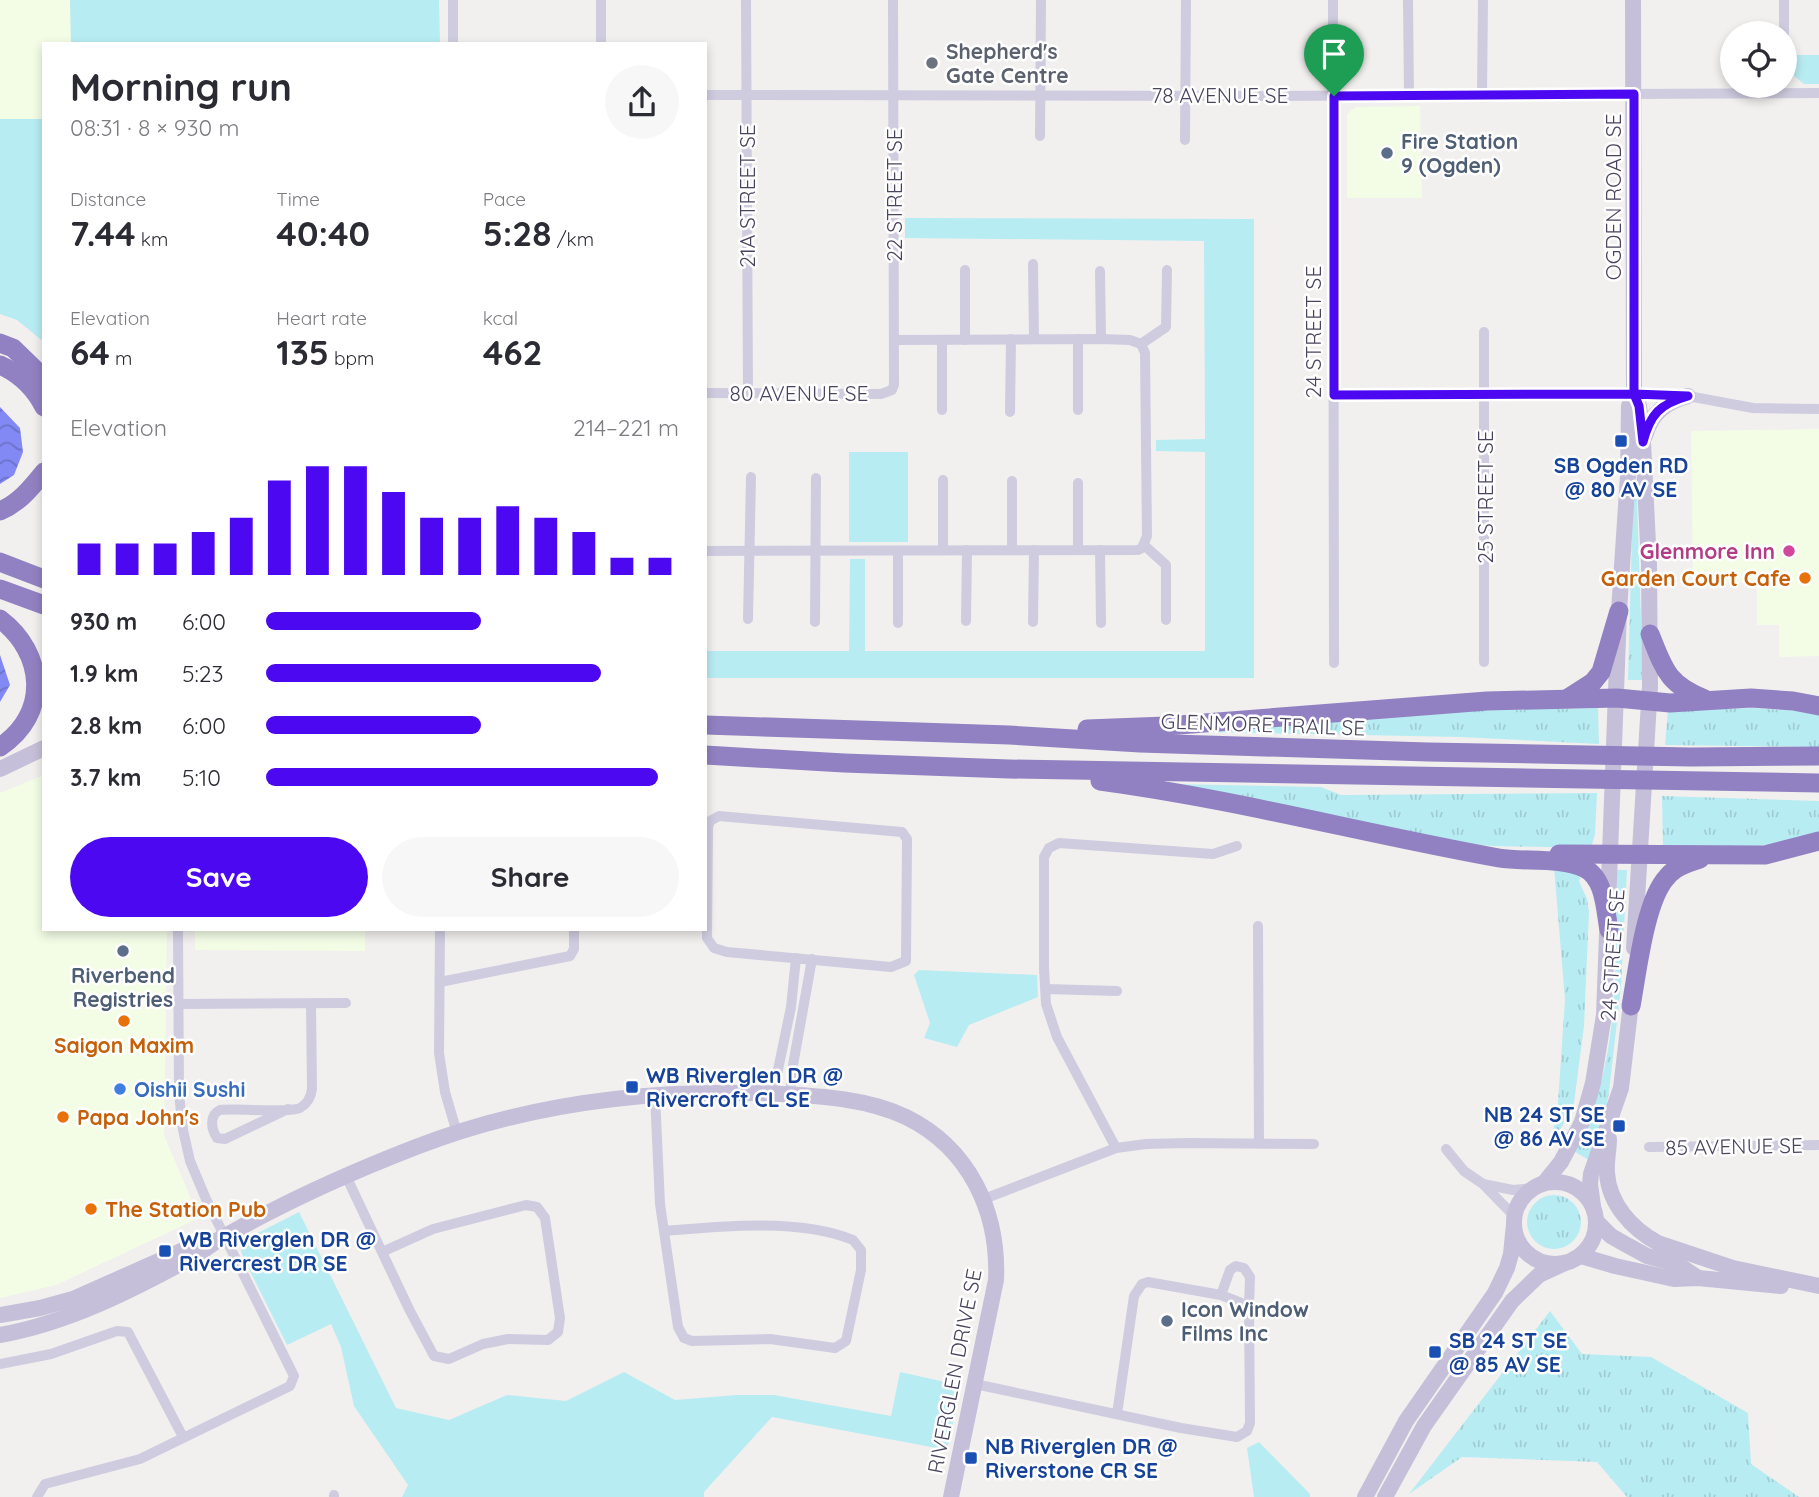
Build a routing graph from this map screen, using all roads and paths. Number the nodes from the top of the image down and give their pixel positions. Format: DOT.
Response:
graph roads {
  1 [pos="453,0"];
  2 [pos="601,0"];
  3 [pos="747,0"];
  4 [pos="893,0"];
  5 [pos="1041,0"];
  6 [pos="1186,0"];
  7 [pos="1333,0"];
  8 [pos="1408,0"];
  9 [pos="1483,0"];
  10 [pos="1633,0"];
  11 [pos="1784,0"];
  12 [pos="1784,21"];
  13 [pos="453,42"];
  14 [pos="601,42"];
  15 [pos="1797,91"];
  16 [pos="1720,92"];
  17 [pos="1819,93"];
  18 [pos="707,94"];
  19 [pos="1634,94"];
  20 [pos="746,95"];
  21 [pos="894,95"];
  22 [pos="1040,95"];
  23 [pos="1185,95"];
  24 [pos="1409,95"];
  25 [pos="1482,95"];
  26 [pos="1334,96"];
  27 [pos="1040,136"];
  28 [pos="1185,140"];
  29 [pos="1033,264"];
  30 [pos="965,270"];
  31 [pos="1167,270"];
  32 [pos="1100,271"];
  33 [pos="1485,332"];
  34 [pos="1010,339"];
  35 [pos="1034,339"];
  36 [pos="1078,339"];
  37 [pos="1101,339"];
  38 [pos="894,340"];
  39 [pos="942,340"];
  40 [pos="965,340"];
  41 [pos="0,343"];
  42 [pos="1141,344"];
  43 [pos="0,365"];
  44 [pos="42,376"];
  45 [pos="892,390"];
  46 [pos="707,393"];
  47 [pos="748,393"];
  48 [pos="1485,394"];
  49 [pos="1634,394"];
  50 [pos="1334,395"];
  51 [pos="1688,396"];
  52 [pos="42,404"];
  53 [pos="1819,409"];
  54 [pos="942,410"];
  55 [pos="1078,410"];
  56 [pos="1010,412"];
  57 [pos="1643,442"];
  58 [pos="42,474"];
  59 [pos="751,477"];
  60 [pos="816,478"];
  61 [pos="943,480"];
  62 [pos="1012,481"];
  63 [pos="1078,483"];
  64 [pos="0,511"];
  65 [pos="1144,545"];
  66 [pos="943,550"];
  67 [pos="967,550"];
  68 [pos="1012,550"];
  69 [pos="1034,550"];
  70 [pos="1078,550"];
  71 [pos="1101,550"];
  72 [pos="707,551"];
  73 [pos="748,551"];
  74 [pos="815,551"];
  75 [pos="898,551"];
  76 [pos="0,562"];
  77 [pos="42,578"];
  78 [pos="0,589"];
  79 [pos="42,604"];
  80 [pos="1619,611"];
  81 [pos="0,619"];
  82 [pos="748,620"];
  83 [pos="1166,620"];
  84 [pos="967,621"];
  85 [pos="815,622"];
  86 [pos="1033,622"];
  87 [pos="898,623"];
  88 [pos="1101,623"];
  89 [pos="1650,634"];
  90 [pos="1484,662"];
  91 [pos="1334,663"];
  92 [pos="1617,698"];
  93 [pos="1567,699"];
  94 [pos="1709,700"];
  95 [pos="1649,701"];
  96 [pos="1819,706"];
  97 [pos="707,725"];
  98 [pos="1009,735"];
  99 [pos="0,747"];
  100 [pos="42,749"];
  101 [pos="707,755"];
  102 [pos="1819,756"];
  103 [pos="0,769"];
  104 [pos="1009,769"];
  105 [pos="1819,783"];
  106 [pos="1819,841"];
  107 [pos="1237,846"];
  108 [pos="1464,850"];
  109 [pos="1611,854"];
  110 [pos="1640,855"];
  111 [pos="1710,855"];
  112 [pos="1258,926"];
  113 [pos="1609,930"];
  114 [pos="178,931"];
  115 [pos="440,931"];
  116 [pos="575,931"];
  117 [pos="796,958"];
  118 [pos="812,959"];
  119 [pos="440,982"];
  120 [pos="1046,989"];
  121 [pos="1117,990"];
  122 [pos="346,1003"];
  123 [pos="178,1004"];
  124 [pos="311,1004"];
  125 [pos="1631,1006"];
  126 [pos="655,1094"];
  127 [pos="782,1094"];
  128 [pos="288,1109"];
  129 [pos="1609,1123"];
  130 [pos="457,1133"];
  131 [pos="1259,1143"];
  132 [pos="1314,1144"];
  133 [pos="1819,1145"];
  134 [pos="1649,1147"];
  135 [pos="1116,1148"];
  136 [pos="1446,1149"];
  137 [pos="346,1177"];
  138 [pos="1483,1185"];
  139 [pos="1538,1186"];
  140 [pos="984,1199"];
  141 [pos="1595,1214"];
  142 [pos="1514,1221"];
  143 [pos="664,1231"];
  144 [pos="224,1236"];
  145 [pos="382,1252"];
  146 [pos="1581,1256"];
  147 [pos="1565,1264"];
  148 [pos="1699,1278"];
  149 [pos="1819,1286"];
  150 [pos="1222,1296"];
  151 [pos="1249,1306"];
  152 [pos="0,1314"];
  153 [pos="0,1335"];
  154 [pos="0,1364"];
  155 [pos="975,1384"];
  156 [pos="1117,1414"];
  157 [pos="183,1437"];
  158 [pos="37,1497"];
  159 [pos="951,1497"];
  160 [pos="1365,1497"];
  161 [pos="1385,1497"];
  1 -- 13 [label="street"];
  2 -- 14 [label="street"];
  3 -- 20 [label="street, 21A STREET SE"];
  4 -- 21 [label="street, 22 STREET SE"];
  5 -- 22 [label="street"];
  6 -- 23 [label="street"];
  7 -- 26 [label="street, 24 STREET SE"];
  8 -- 24 [label="street"];
  9 -- 25 [label="street"];
  10 -- 19 [label="street, OGDEN ROAD SE"];
  11 -- 12 [label="street"];
  15 -- 17 [label="street, 78 AVENUE SE"];
  16 -- 19 [label="street, 78 AVENUE SE"];
  18 -- 20 [label="street, 78 AVENUE SE"];
  19 -- 25 [label="street, 78 AVENUE SE"];
  19 -- 49 [label="street, OGDEN ROAD SE"];
  20 -- 21 [label="street, 78 AVENUE SE"];
  20 -- 47 [label="street, 21A STREET SE"];
  21 -- 22 [label="street, 78 AVENUE SE"];
  21 -- 38 [label="street, 22 STREET SE"];
  22 -- 23 [label="street, 78 AVENUE SE"];
  22 -- 27 [label="street"];
  23 -- 26 [label="street, 78 AVENUE SE"];
  23 -- 28 [label="street"];
  24 -- 25 [label="street, 78 AVENUE SE"];
  24 -- 26 [label="street, 78 AVENUE SE"];
  26 -- 50 [label="street, 24 STREET SE"];
  29 -- 35 [label="street"];
  30 -- 40 [label="street"];
  31 -- 42 [label="street"];
  32 -- 37 [label="street"];
  33 -- 48 [label="street, 25 STREET SE"];
  34 -- 35 [label="street"];
  34 -- 40 [label="street"];
  34 -- 56 [label="street"];
  35 -- 36 [label="street"];
  36 -- 37 [label="street"];
  36 -- 55 [label="street"];
  37 -- 42 [label="street"];
  38 -- 39 [label="street"];
  38 -- 45 [label="street, 22 STREET SE"];
  39 -- 40 [label="street"];
  39 -- 54 [label="street"];
  41 -- 44 [label="highway"];
  42 -- 65 [label="street"];
  43 -- 52 [label="highway"];
  45 -- 47 [label="street, 80 AVENUE SE"];
  46 -- 47 [label="street, 80 AVENUE SE"];
  48 -- 49 [label="street"];
  48 -- 50 [label="street"];
  48 -- 90 [label="street, 25 STREET SE"];
  49 -- 51 [label="street"];
  49 -- 57 [label="street, OGDEN ROAD SE"];
  49 -- 80 [label="street, OGDEN ROAD SE"];
  50 -- 91 [label="street, 24 STREET SE"];
  51 -- 53 [label="street"];
  51 -- 57 [label="street"];
  57 -- 89 [label="street, OGDEN ROAD SE"];
  58 -- 64 [label="highway"];
  59 -- 73 [label="street"];
  60 -- 74 [label="street"];
  61 -- 66 [label="street"];
  62 -- 68 [label="street"];
  63 -- 70 [label="street"];
  65 -- 71 [label="street"];
  65 -- 83 [label="street"];
  66 -- 67 [label="street"];
  66 -- 75 [label="street"];
  67 -- 68 [label="street"];
  67 -- 84 [label="street"];
  68 -- 69 [label="street"];
  69 -- 70 [label="street"];
  69 -- 86 [label="street"];
  70 -- 71 [label="street"];
  71 -- 88 [label="street"];
  72 -- 73 [label="street"];
  73 -- 74 [label="street"];
  73 -- 82 [label="street"];
  74 -- 75 [label="street"];
  74 -- 85 [label="street"];
  75 -- 87 [label="street"];
  76 -- 77 [label="highway"];
  78 -- 79 [label="highway"];
  80 -- 92 [label="street, OGDEN ROAD SE"];
  80 -- 93 [label="highway"];
  81 -- 99 [label="highway"];
  89 -- 94 [label="highway"];
  89 -- 95 [label="street, OGDEN ROAD SE"];
  92 -- 93 [label="highway"];
  92 -- 95 [label="highway"];
  92 -- 109 [label="street, 24 STREET SE"];
  93 -- 98 [label="highway"];
  94 -- 95 [label="highway"];
  94 -- 96 [label="highway"];
  95 -- 110 [label="street, 24 STREET SE"];
  97 -- 98 [label="highway, GLENMORE TRAIL SE"];
  98 -- 102 [label="highway, GLENMORE TRAIL SE"];
  100 -- 103 [label="street"];
  101 -- 104 [label="highway"];
  104 -- 105 [label="highway"];
  104 -- 108 [label="highway"];
  106 -- 111 [label="highway"];
  107 -- 120 [label="street"];
  108 -- 109 [label="highway"];
  108 -- 113 [label="highway"];
  109 -- 110 [label="highway"];
  109 -- 113 [label="street, 24 STREET SE"];
  110 -- 111 [label="highway"];
  110 -- 125 [label="street, 24 STREET SE"];
  111 -- 125 [label="highway"];
  112 -- 131 [label="street"];
  113 -- 139 [label="street, 24 STREET SE"];
  114 -- 123 [label="street"];
  115 -- 119 [label="street"];
  116 -- 119 [label="street"];
  117 -- 118 [label="street"];
  117 -- 118 [label="street"];
  117 -- 127 [label="street"];
  118 -- 127 [label="street"];
  119 -- 130 [label="street"];
  120 -- 121 [label="street"];
  120 -- 135 [label="street"];
  122 -- 124 [label="street"];
  123 -- 124 [label="street"];
  123 -- 144 [label="street"];
  124 -- 128 [label="street"];
  125 -- 129 [label="street, 24 STREET SE"];
  126 -- 127 [label="street, RIVERGLEN DRIVE SE"];
  126 -- 130 [label="street, RIVERGLEN DRIVE SE"];
  126 -- 143 [label="street"];
  127 -- 140 [label="street, RIVERGLEN DRIVE SE"];
  128 -- 128 [label="street"];
  129 -- 141 [label="street, 24 STREET SE"];
  129 -- 149 [label="street"];
  130 -- 137 [label="street, RIVERGLEN DRIVE SE"];
  131 -- 132 [label="street"];
  131 -- 135 [label="street"];
  133 -- 134 [label="street, 85 AVENUE SE"];
  135 -- 140 [label="street"];
  136 -- 138 [label="street"];
  137 -- 144 [label="street, RIVERGLEN DRIVE SE"];
  137 -- 145 [label="street"];
  138 -- 139 [label="street"];
  138 -- 142 [label="street"];
  139 -- 141 [label="street"];
  139 -- 142 [label="street"];
  140 -- 155 [label="street, RIVERGLEN DRIVE SE"];
  141 -- 146 [label="street"];
  141 -- 148 [label="street"];
  142 -- 147 [label="street"];
  142 -- 160 [label="street"];
  143 -- 143 [label="street"];
  144 -- 152 [label="street, RIVERGLEN DRIVE SE"];
  144 -- 153 [label="street, RIVERGLEN DRIVE SE"];
  144 -- 157 [label="street"];
  145 -- 145 [label="street"];
  146 -- 147 [label="street"];
  146 -- 148 [label="street"];
  147 -- 161 [label="street"];
  148 -- 149 [label="street"];
  150 -- 151 [label="street"];
  150 -- 151 [label="street"];
  150 -- 156 [label="street"];
  151 -- 156 [label="street"];
  154 -- 157 [label="street"];
  155 -- 156 [label="street"];
  155 -- 159 [label="street, RIVERGLEN DRIVE SE"];
  157 -- 158 [label="street"];
}
